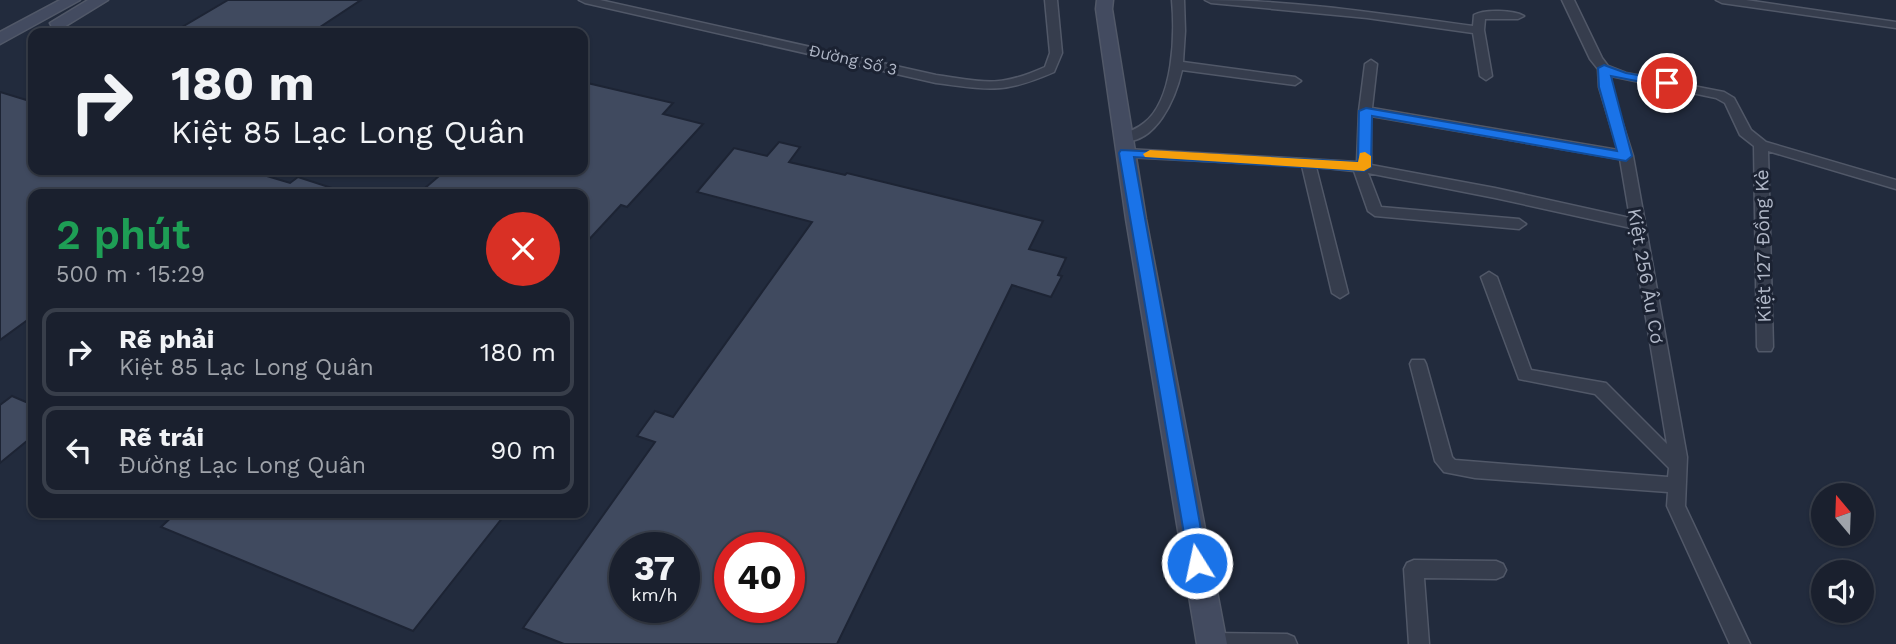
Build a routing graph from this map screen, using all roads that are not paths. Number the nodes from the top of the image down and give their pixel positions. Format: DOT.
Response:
graph roads {
  1 [pos="72,0"];
  2 [pos="100,0"];
  3 [pos="585,0"];
  4 [pos="1051,0"];
  5 [pos="1105,0"];
  6 [pos="1178,0"];
  7 [pos="1211,0"];
  8 [pos="1568,0"];
  9 [pos="1722,0"];
  10 [pos="1518,16"];
  11 [pos="1896,25"];
  12 [pos="49,28"];
  13 [pos="1478,30"];
  14 [pos="0,39"];
  15 [pos="28,40"];
  16 [pos="0,55"];
  17 [pos="1371,64"];
  18 [pos="1175,65"];
  19 [pos="1604,68"];
  20 [pos="1486,76"];
  21 [pos="1295,81"];
  22 [pos="1366,111"];
  23 [pos="1125,145"];
  24 [pos="1761,145"];
  25 [pos="1626,156"];
  26 [pos="1308,162"];
  27 [pos="1362,167"];
  28 [pos="1895,186"];
  29 [pos="1519,224"];
  30 [pos="1638,225"];
  31 [pos="1489,276"];
  32 [pos="1340,293"];
  33 [pos="1765,347"];
  34 [pos="1418,364"];
  35 [pos="1676,464"];
  36 [pos="1676,485"];
  37 [pos="1496,569"];
  38 [pos="1211,643"];
  39 [pos="1287,644"];
  40 [pos="1419,644"];
  41 [pos="1740,644"];
  1 -- 14 [label="street"];
  2 -- 12 [label="street"];
  3 -- 4 [label="street, Đường Số 3"];
  5 -- 23 [label="street"];
  6 -- 18 [label="street"];
  7 -- 13 [label="street"];
  8 -- 19 [label="street"];
  9 -- 11 [label="street"];
  10 -- 13 [label="street"];
  13 -- 20 [label="street"];
  15 -- 16 [label="street"];
  17 -- 22 [label="street"];
  18 -- 21 [label="street"];
  18 -- 23 [label="street"];
  19 -- 24 [label="street"];
  19 -- 25 [label="street, Kiệt 256 Âu Cơ"];
  22 -- 25 [label="street"];
  22 -- 27 [label="street"];
  23 -- 26 [label="street"];
  23 -- 38 [label="street"];
  24 -- 28 [label="street"];
  24 -- 33 [label="street, Kiệt 127 Đồng Kè"];
  25 -- 30 [label="street, Kiệt 256 Âu Cơ"];
  26 -- 27 [label="street"];
  26 -- 32 [label="street"];
  27 -- 29 [label="street"];
  27 -- 30 [label="street"];
  30 -- 35 [label="street, Kiệt 256 Âu Cơ"];
  31 -- 35 [label="street"];
  34 -- 36 [label="street"];
  35 -- 36 [label="street, Kiệt 256 Âu Cơ"];
  36 -- 41 [label="street, Kiệt 256 Âu Cơ"];
  37 -- 40 [label="street"];
  38 -- 39 [label="street"];
}
